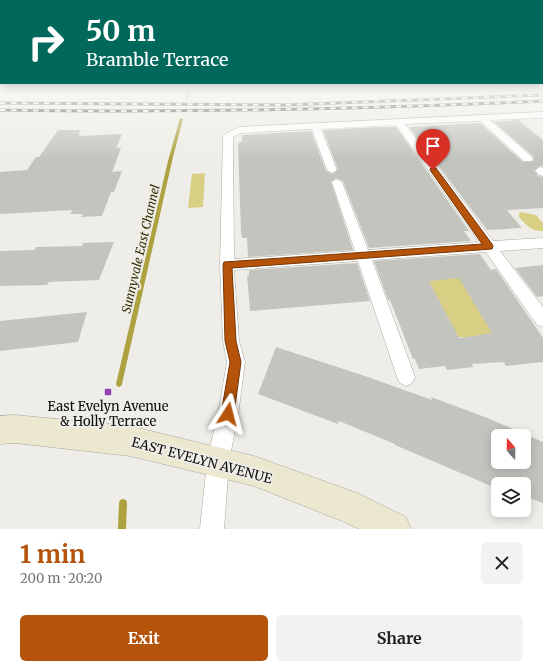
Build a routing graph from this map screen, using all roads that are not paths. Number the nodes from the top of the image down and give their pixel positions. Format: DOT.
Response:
graph roads {
  1 [pos="543,115"];
  2 [pos="482,118"];
  3 [pos="399,123"];
  4 [pos="316,127"];
  5 [pos="528,159"];
  6 [pos="543,243"];
  7 [pos="489,246"];
  8 [pos="362,255"];
  9 [pos="227,265"];
  10 [pos="543,320"];
  11 [pos="406,377"];
  12 [pos="0,430"];
  13 [pos="218,462"];
  14 [pos="212,529"];
  15 [pos="394,529"];
  1 -- 2 [label="street"];
  2 -- 3 [label="street"];
  2 -- 5 [label="street"];
  3 -- 4 [label="street"];
  3 -- 7 [label="street"];
  4 -- 8 [label="street"];
  4 -- 9 [label="street"];
  6 -- 7 [label="street"];
  7 -- 8 [label="street"];
  7 -- 10 [label="street"];
  8 -- 9 [label="street"];
  8 -- 11 [label="street"];
  9 -- 13 [label="street"];
  12 -- 13 [label="main road, EAST EVELYN AVENUE"];
  13 -- 14 [label="street"];
  13 -- 15 [label="main road, EAST EVELYN AVENUE"];
}
